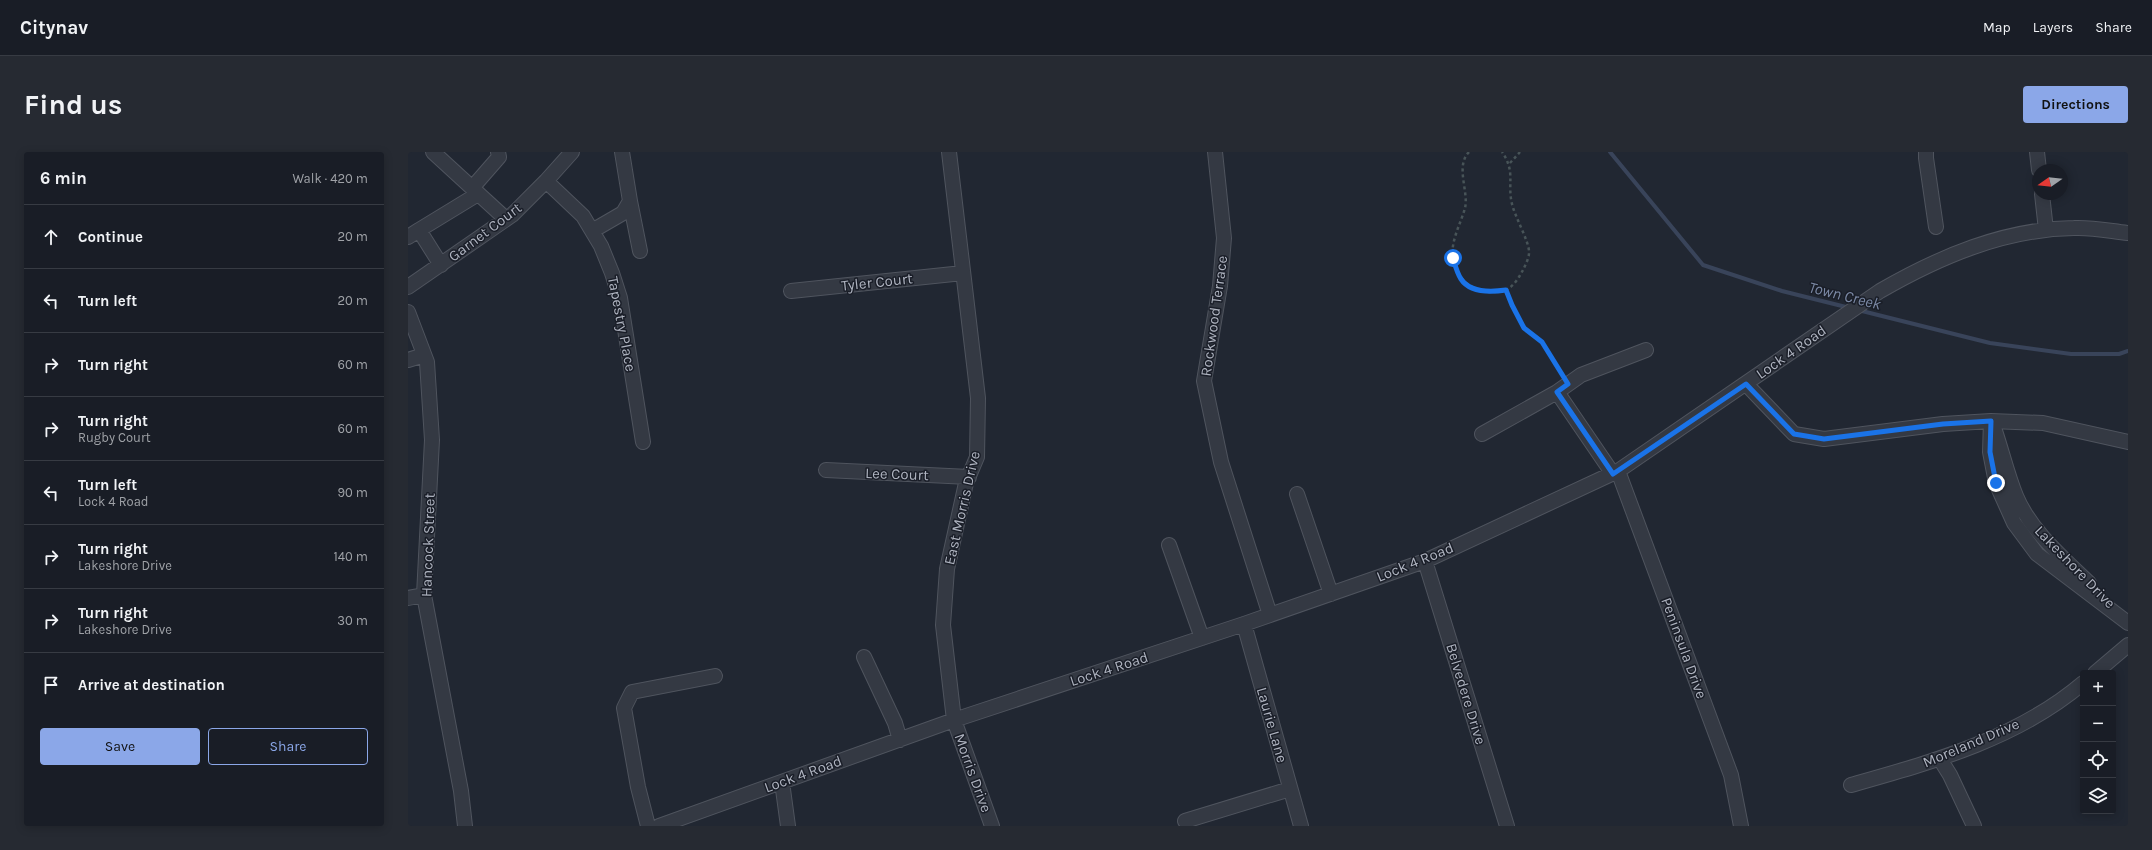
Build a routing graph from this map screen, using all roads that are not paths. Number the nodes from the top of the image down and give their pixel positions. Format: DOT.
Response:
graph roads {
  1 [pos="433,152"];
  2 [pos="498,152"];
  3 [pos="572,152"];
  4 [pos="622,152"];
  5 [pos="949,152"];
  6 [pos="1215,152"];
  7 [pos="1926,152"];
  8 [pos="2037,152"];
  9 [pos="2038,164"];
  10 [pos="546,181"];
  11 [pos="475,191"];
  12 [pos="2043,200"];
  13 [pos="630,202"];
  14 [pos="506,219"];
  15 [pos="1936,226"];
  16 [pos="2046,230"];
  17 [pos="592,231"];
  18 [pos="413,233"];
  19 [pos="2128,233"];
  20 [pos="640,251"];
  21 [pos="441,265"];
  22 [pos="963,273"];
  23 [pos="408,287"];
  24 [pos="791,290"];
  25 [pos="408,312"];
  26 [pos="1646,350"];
  27 [pos="424,355"];
  28 [pos="408,360"];
  29 [pos="1746,384"];
  30 [pos="1562,388"];
  31 [pos="1991,421"];
  32 [pos="1482,434"];
  33 [pos="643,442"];
  34 [pos="2128,442"];
  35 [pos="826,470"];
  36 [pos="1615,473"];
  37 [pos="969,477"];
  38 [pos="1297,494"];
  39 [pos="1169,545"];
  40 [pos="1425,561"];
  41 [pos="1331,594"];
  42 [pos="424,595"];
  43 [pos="408,598"];
  44 [pos="1270,615"];
  45 [pos="2128,622"];
  46 [pos="1244,624"];
  47 [pos="1202,638"];
  48 [pos="2128,645"];
  49 [pos="864,658"];
  50 [pos="2099,670"];
  51 [pos="715,676"];
  52 [pos="2080,686"];
  53 [pos="954,720"];
  54 [pos="900,740"];
  55 [pos="1940,759"];
  56 [pos="782,782"];
  57 [pos="1851,785"];
  58 [pos="1290,789"];
  59 [pos="1185,821"];
  60 [pos="465,826"];
  61 [pos="648,826"];
  62 [pos="659,826"];
  63 [pos="788,826"];
  64 [pos="992,826"];
  65 [pos="1301,826"];
  66 [pos="1507,826"];
  67 [pos="1741,826"];
  68 [pos="1974,826"];
  1 -- 11 [label="street"];
  2 -- 11 [label="street"];
  3 -- 10 [label="street, Garnet Court"];
  4 -- 13 [label="street"];
  5 -- 22 [label="street, East Morris Drive"];
  6 -- 44 [label="street, Rockwood Terrace"];
  7 -- 15 [label="street"];
  8 -- 9 [label="street"];
  10 -- 14 [label="street, Garnet Court"];
  10 -- 17 [label="street, Tapestry Place"];
  11 -- 14 [label="street"];
  11 -- 18 [label="street"];
  12 -- 16 [label="street"];
  13 -- 17 [label="street"];
  13 -- 20 [label="street"];
  14 -- 21 [label="street, Garnet Court"];
  16 -- 19 [label="street, Lock 4 Road"];
  16 -- 29 [label="street, Lock 4 Road"];
  17 -- 33 [label="street, Tapestry Place"];
  18 -- 21 [label="street"];
  21 -- 23 [label="street, Garnet Court"];
  22 -- 24 [label="street, Tyler Court"];
  22 -- 37 [label="street, East Morris Drive"];
  25 -- 27 [label="street, Hancock Street"];
  26 -- 30 [label="street"];
  27 -- 28 [label="street"];
  27 -- 42 [label="street, Hancock Street"];
  29 -- 31 [label="street"];
  29 -- 36 [label="street, Lock 4 Road"];
  30 -- 32 [label="street"];
  30 -- 36 [label="street, Peninsula Drive"];
  31 -- 34 [label="street"];
  31 -- 45 [label="street, Lakeshore Drive"];
  35 -- 37 [label="street, Lee Court"];
  36 -- 40 [label="street, Lock 4 Road"];
  36 -- 67 [label="street, Peninsula Drive"];
  37 -- 53 [label="street, East Morris Drive"];
  38 -- 41 [label="street"];
  39 -- 47 [label="street"];
  40 -- 41 [label="street, Lock 4 Road"];
  40 -- 66 [label="street, Belvedere Drive"];
  41 -- 44 [label="street, Lock 4 Road"];
  42 -- 43 [label="street"];
  42 -- 60 [label="street, Hancock Street"];
  44 -- 46 [label="street, Lock 4 Road"];
  46 -- 47 [label="street, Lock 4 Road"];
  46 -- 58 [label="street, Laurie Lane"];
  47 -- 53 [label="street, Lock 4 Road"];
  48 -- 50 [label="street"];
  49 -- 54 [label="street"];
  51 -- 61 [label="street"];
  52 -- 55 [label="street, Moreland Drive"];
  53 -- 54 [label="street, Lock 4 Road"];
  53 -- 64 [label="street, Morris Drive"];
  54 -- 56 [label="street, Lock 4 Road"];
  55 -- 57 [label="street, Moreland Drive"];
  55 -- 68 [label="street"];
  56 -- 62 [label="street, Lock 4 Road"];
  56 -- 63 [label="street"];
  58 -- 59 [label="street"];
  58 -- 65 [label="street, Laurie Lane"];
}
